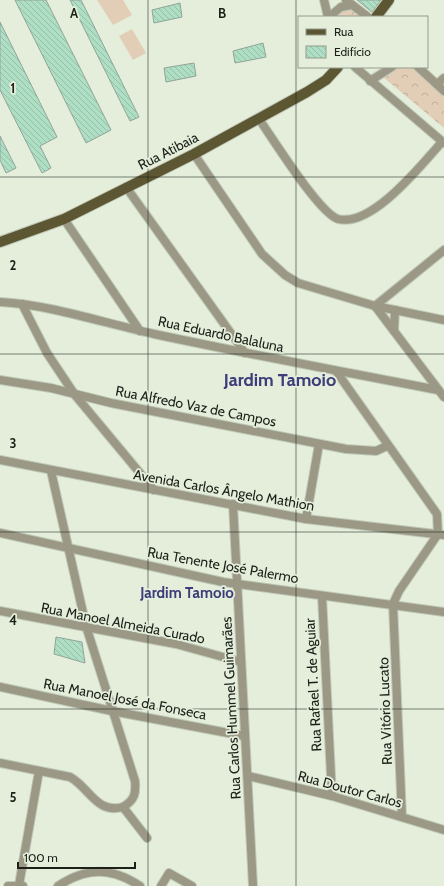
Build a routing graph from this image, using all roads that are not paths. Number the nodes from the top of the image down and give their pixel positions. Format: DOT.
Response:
graph roads {
  1 [pos="324,0"];
  2 [pos="389,0"];
  3 [pos="349,3"];
  4 [pos="329,16"];
  5 [pos="330,16"];
  6 [pos="367,16"];
  7 [pos="377,16"];
  8 [pos="337,68"];
  9 [pos="356,68"];
  10 [pos="390,68"];
  11 [pos="419,68"];
  12 [pos="444,78"];
  13 [pos="370,80"];
  14 [pos="437,84"];
  15 [pos="444,91"];
  16 [pos="259,119"];
  17 [pos="443,142"];
  18 [pos="194,154"];
  19 [pos="126,187"];
  20 [pos="64,219"];
  21 [pos="0,242"];
  22 [pos="444,250"];
  23 [pos="0,302"];
  24 [pos="22,304"];
  25 [pos="375,306"];
  26 [pos="395,310"];
  27 [pos="444,320"];
  28 [pos="140,331"];
  29 [pos="394,332"];
  30 [pos="245,353"];
  31 [pos="336,370"];
  32 [pos="0,380"];
  33 [pos="438,390"];
  34 [pos="75,395"];
  35 [pos="444,397"];
  36 [pos="319,444"];
  37 [pos="388,446"];
  38 [pos="0,460"];
  39 [pos="51,471"];
  40 [pos="154,490"];
  41 [pos="233,504"];
  42 [pos="306,519"];
  43 [pos="0,533"];
  44 [pos="441,534"];
  45 [pos="70,548"];
  46 [pos="238,583"];
  47 [pos="322,596"];
  48 [pos="393,604"];
  49 [pos="0,611"];
  50 [pos="444,612"];
  51 [pos="86,626"];
  52 [pos="241,662"];
  53 [pos="0,687"];
  54 [pos="112,712"];
  55 [pos="244,736"];
  56 [pos="0,763"];
  57 [pos="39,771"];
  58 [pos="248,776"];
  59 [pos="332,796"];
  60 [pos="123,807"];
  61 [pos="402,817"];
  62 [pos="444,830"];
  63 [pos="147,838"];
  64 [pos="8,886"];
  65 [pos="21,886"];
  66 [pos="58,886"];
  67 [pos="140,886"];
  68 [pos="161,886"];
  69 [pos="192,886"];
  70 [pos="253,886"];
  1 -- 4 [label="street"];
  2 -- 7 [label="main road"];
  3 -- 5 [label="street"];
  3 -- 6 [label="street"];
  8 -- 16 [label="main road, Rua Atibaia"];
  9 -- 13 [label="street"];
  10 -- 13 [label="street"];
  11 -- 14 [label="street"];
  12 -- 14 [label="street"];
  13 -- 17 [label="street"];
  14 -- 15 [label="street"];
  16 -- 17 [label="street"];
  16 -- 18 [label="main road, Rua Atibaia"];
  18 -- 19 [label="main road, Rua Atibaia"];
  18 -- 25 [label="street"];
  19 -- 20 [label="main road, Rua Atibaia"];
  19 -- 30 [label="street"];
  20 -- 21 [label="main road, Rua Atibaia"];
  20 -- 28 [label="street"];
  22 -- 25 [label="street"];
  23 -- 24 [label="street, Rua Eduardo Balaluna"];
  24 -- 28 [label="street, Rua Eduardo Balaluna"];
  24 -- 34 [label="street"];
  25 -- 26 [label="street"];
  25 -- 29 [label="street"];
  26 -- 27 [label="street"];
  26 -- 29 [label="street"];
  28 -- 30 [label="street, Rua Eduardo Balaluna"];
  29 -- 33 [label="street"];
  30 -- 31 [label="street, Rua Eduardo Balaluna"];
  31 -- 33 [label="street, Rua Eduardo Balaluna"];
  31 -- 37 [label="street"];
  32 -- 34 [label="street, Rua Alfredo Vaz de Campos"];
  33 -- 35 [label="street"];
  34 -- 36 [label="street, Rua Alfredo Vaz de Campos"];
  34 -- 40 [label="street"];
  36 -- 37 [label="street, Rua Alfredo Vaz de Campos"];
  36 -- 42 [label="street"];
  37 -- 44 [label="street"];
  38 -- 39 [label="street, Avenida Carlos Ângelo Mathion"];
  39 -- 40 [label="street, Avenida Carlos Ângelo Mathion"];
  39 -- 45 [label="street"];
  40 -- 41 [label="street, Avenida Carlos Ângelo Mathion"];
  41 -- 42 [label="street, Avenida Carlos Ângelo Mathion"];
  41 -- 46 [label="street, Rua Carlos Hummel Guimarães"];
  42 -- 44 [label="street, Avenida Carlos Ângelo Mathion"];
  43 -- 45 [label="street, Rua Tenente José Palermo"];
  44 -- 48 [label="street"];
  45 -- 46 [label="street, Rua Tenente José Palermo"];
  45 -- 51 [label="street"];
  46 -- 47 [label="street, Rua Tenente José Palermo"];
  46 -- 52 [label="street, Rua Carlos Hummel Guimarães"];
  47 -- 48 [label="street, Rua Tenente José Palermo"];
  47 -- 59 [label="street, Rua Rafael T. de Aguiar"];
  48 -- 50 [label="street, Rua Tenente José Palermo"];
  48 -- 61 [label="street, Rua Vitório Lucato"];
  49 -- 51 [label="street, Rua Manoel Almeida Curado"];
  51 -- 52 [label="street, Rua Manoel Almeida Curado"];
  51 -- 54 [label="street"];
  52 -- 55 [label="street, Rua Carlos Hummel Guimarães"];
  53 -- 54 [label="street, Rua Manoel José da Fonseca"];
  54 -- 55 [label="street, Rua Manoel José da Fonseca"];
  54 -- 60 [label="street"];
  55 -- 58 [label="street, Rua Carlos Hummel Guimarães"];
  56 -- 57 [label="street"];
  57 -- 60 [label="street"];
  57 -- 65 [label="street"];
  58 -- 59 [label="street, Rua Doutor Carlos"];
  58 -- 70 [label="street, Rua Carlos Hummel Guimarães"];
  59 -- 61 [label="street, Rua Doutor Carlos"];
  60 -- 63 [label="street"];
  61 -- 62 [label="street, Rua Doutor Carlos"];
  64 -- 65 [label="street"];
  66 -- 67 [label="street"];
  68 -- 69 [label="street"];
}
